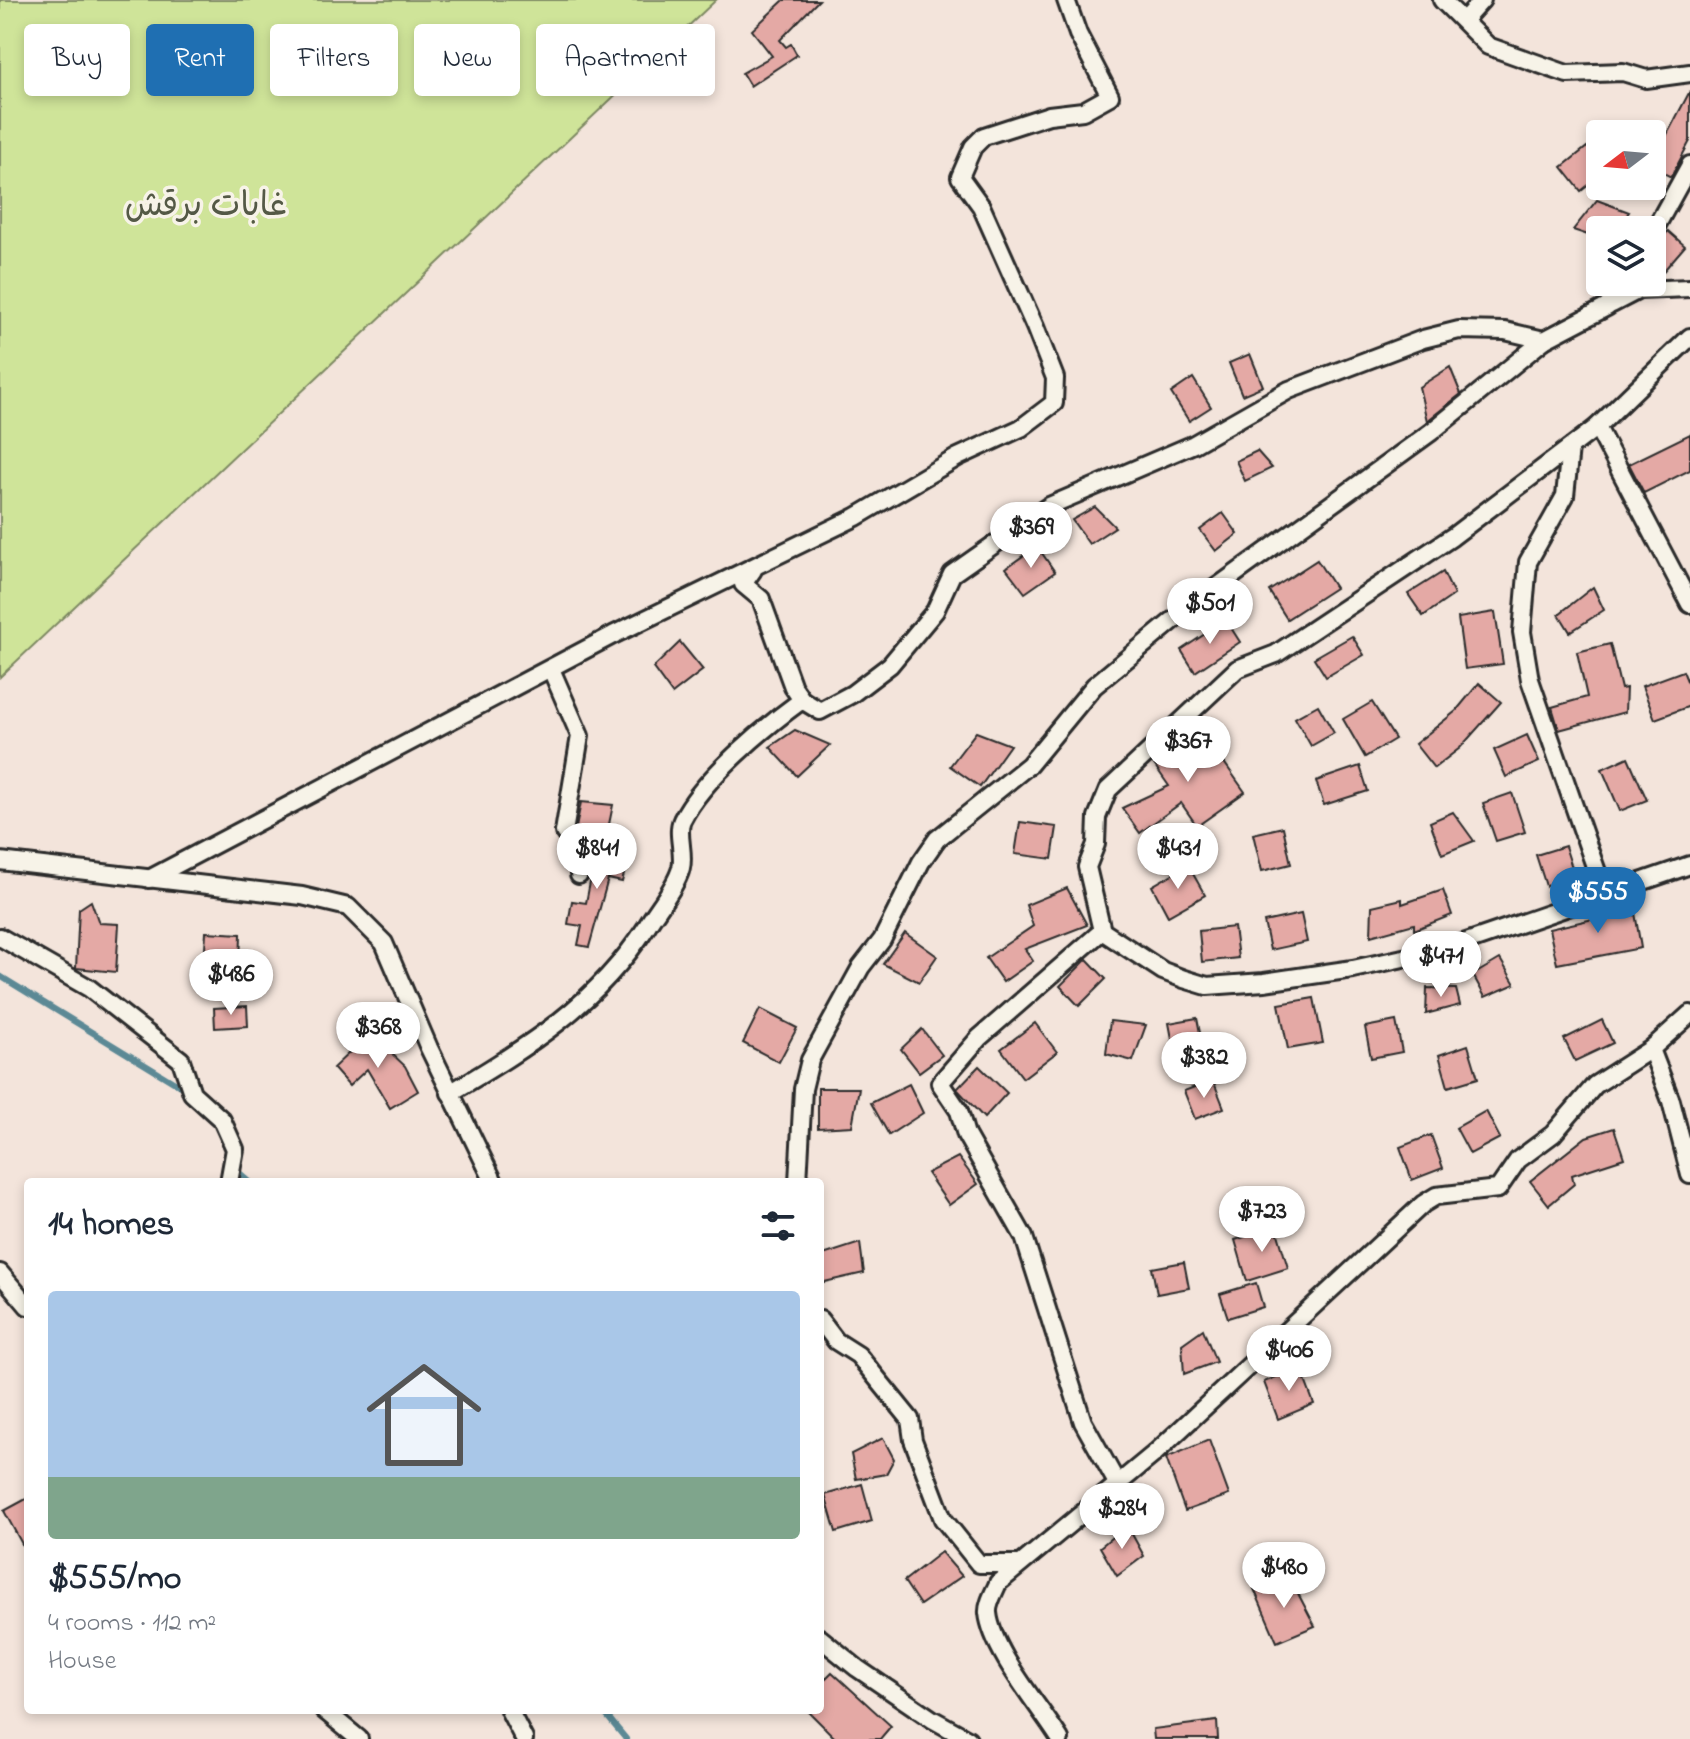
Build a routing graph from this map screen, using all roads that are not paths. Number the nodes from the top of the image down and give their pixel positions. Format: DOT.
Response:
graph roads {
  1 [pos="1066,0"];
  2 [pos="1442,0"];
  3 [pos="1482,0"];
  4 [pos="1464,20"];
  5 [pos="1690,73"];
  6 [pos="1690,165"];
  7 [pos="1662,216"];
  8 [pos="1690,288"];
  9 [pos="1615,296"];
  10 [pos="1607,307"];
  11 [pos="1690,337"];
  12 [pos="1544,340"];
  13 [pos="1597,427"];
  14 [pos="1570,448"];
  15 [pos="754,569"];
  16 [pos="1690,604"];
  17 [pos="551,669"];
  18 [pos="802,700"];
  19 [pos="0,861"];
  20 [pos="1690,865"];
  21 [pos="579,875"];
  22 [pos="149,879"];
  23 [pos="1604,892"];
  24 [pos="1102,931"];
  25 [pos="0,937"];
  26 [pos="1690,1014"];
  27 [pos="1651,1049"];
  28 [pos="450,1093"];
  29 [pos="1690,1175"];
  30 [pos="230,1178"];
  31 [pos="492,1178"];
  32 [pos="798,1178"];
  33 [pos="0,1273"];
  34 [pos="24,1301"];
  35 [pos="824,1325"];
  36 [pos="1117,1483"];
  37 [pos="1017,1564"];
  38 [pos="824,1641"];
  39 [pos="329,1714"];
  40 [pos="511,1714"];
  41 [pos="359,1739"];
  42 [pos="524,1739"];
  43 [pos="968,1739"];
  44 [pos="1060,1739"];
  1 -- 15 [label="street"];
  2 -- 4 [label="street"];
  3 -- 4 [label="street"];
  4 -- 5 [label="street"];
  6 -- 7 [label="street"];
  8 -- 10 [label="street"];
  9 -- 10 [label="street"];
  10 -- 12 [label="street"];
  11 -- 13 [label="street"];
  12 -- 18 [label="street"];
  12 -- 32 [label="street"];
  13 -- 14 [label="street"];
  13 -- 16 [label="street"];
  14 -- 23 [label="street"];
  14 -- 24 [label="street"];
  15 -- 17 [label="street"];
  15 -- 18 [label="street"];
  17 -- 21 [label="street"];
  17 -- 22 [label="street"];
  18 -- 28 [label="street"];
  19 -- 22 [label="street"];
  20 -- 23 [label="street"];
  22 -- 28 [label="street"];
  23 -- 24 [label="street"];
  24 -- 36 [label="street"];
  25 -- 30 [label="street"];
  26 -- 27 [label="street"];
  27 -- 29 [label="street"];
  27 -- 36 [label="street"];
  28 -- 31 [label="street"];
  33 -- 34 [label="street"];
  35 -- 37 [label="street"];
  36 -- 37 [label="street"];
  37 -- 44 [label="street"];
  38 -- 43 [label="street"];
  39 -- 41 [label="street"];
  40 -- 42 [label="street"];
}
